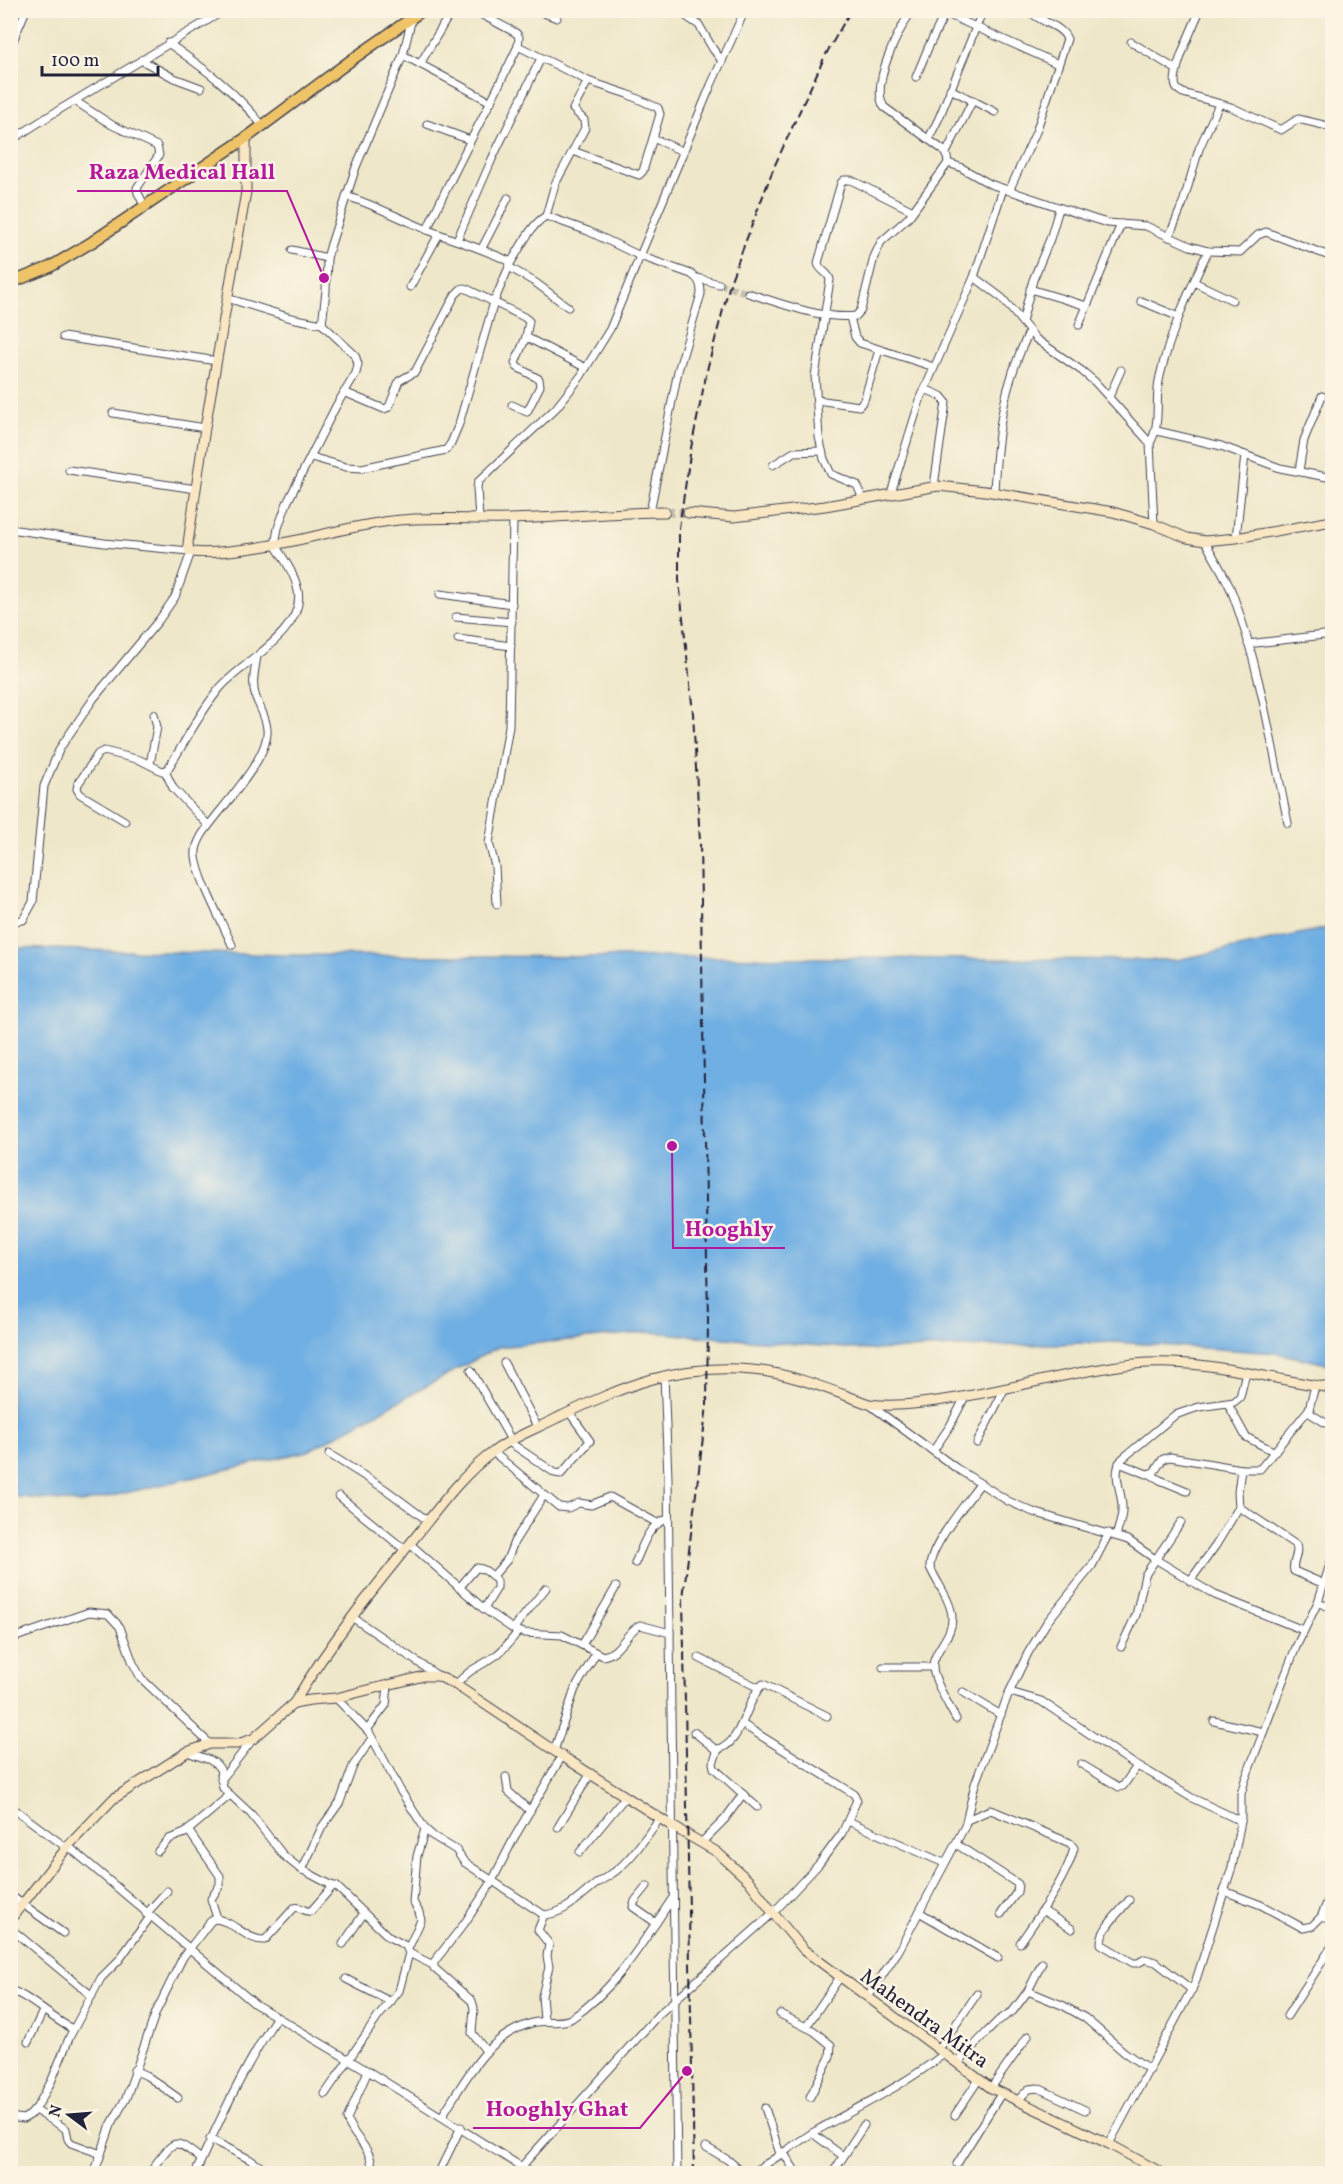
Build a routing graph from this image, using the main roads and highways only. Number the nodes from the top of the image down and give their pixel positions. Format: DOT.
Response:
graph roads {
  1 [pos="423,10"];
  2 [pos="10,284"];
  1 -- 2 [label="main road"];
}
